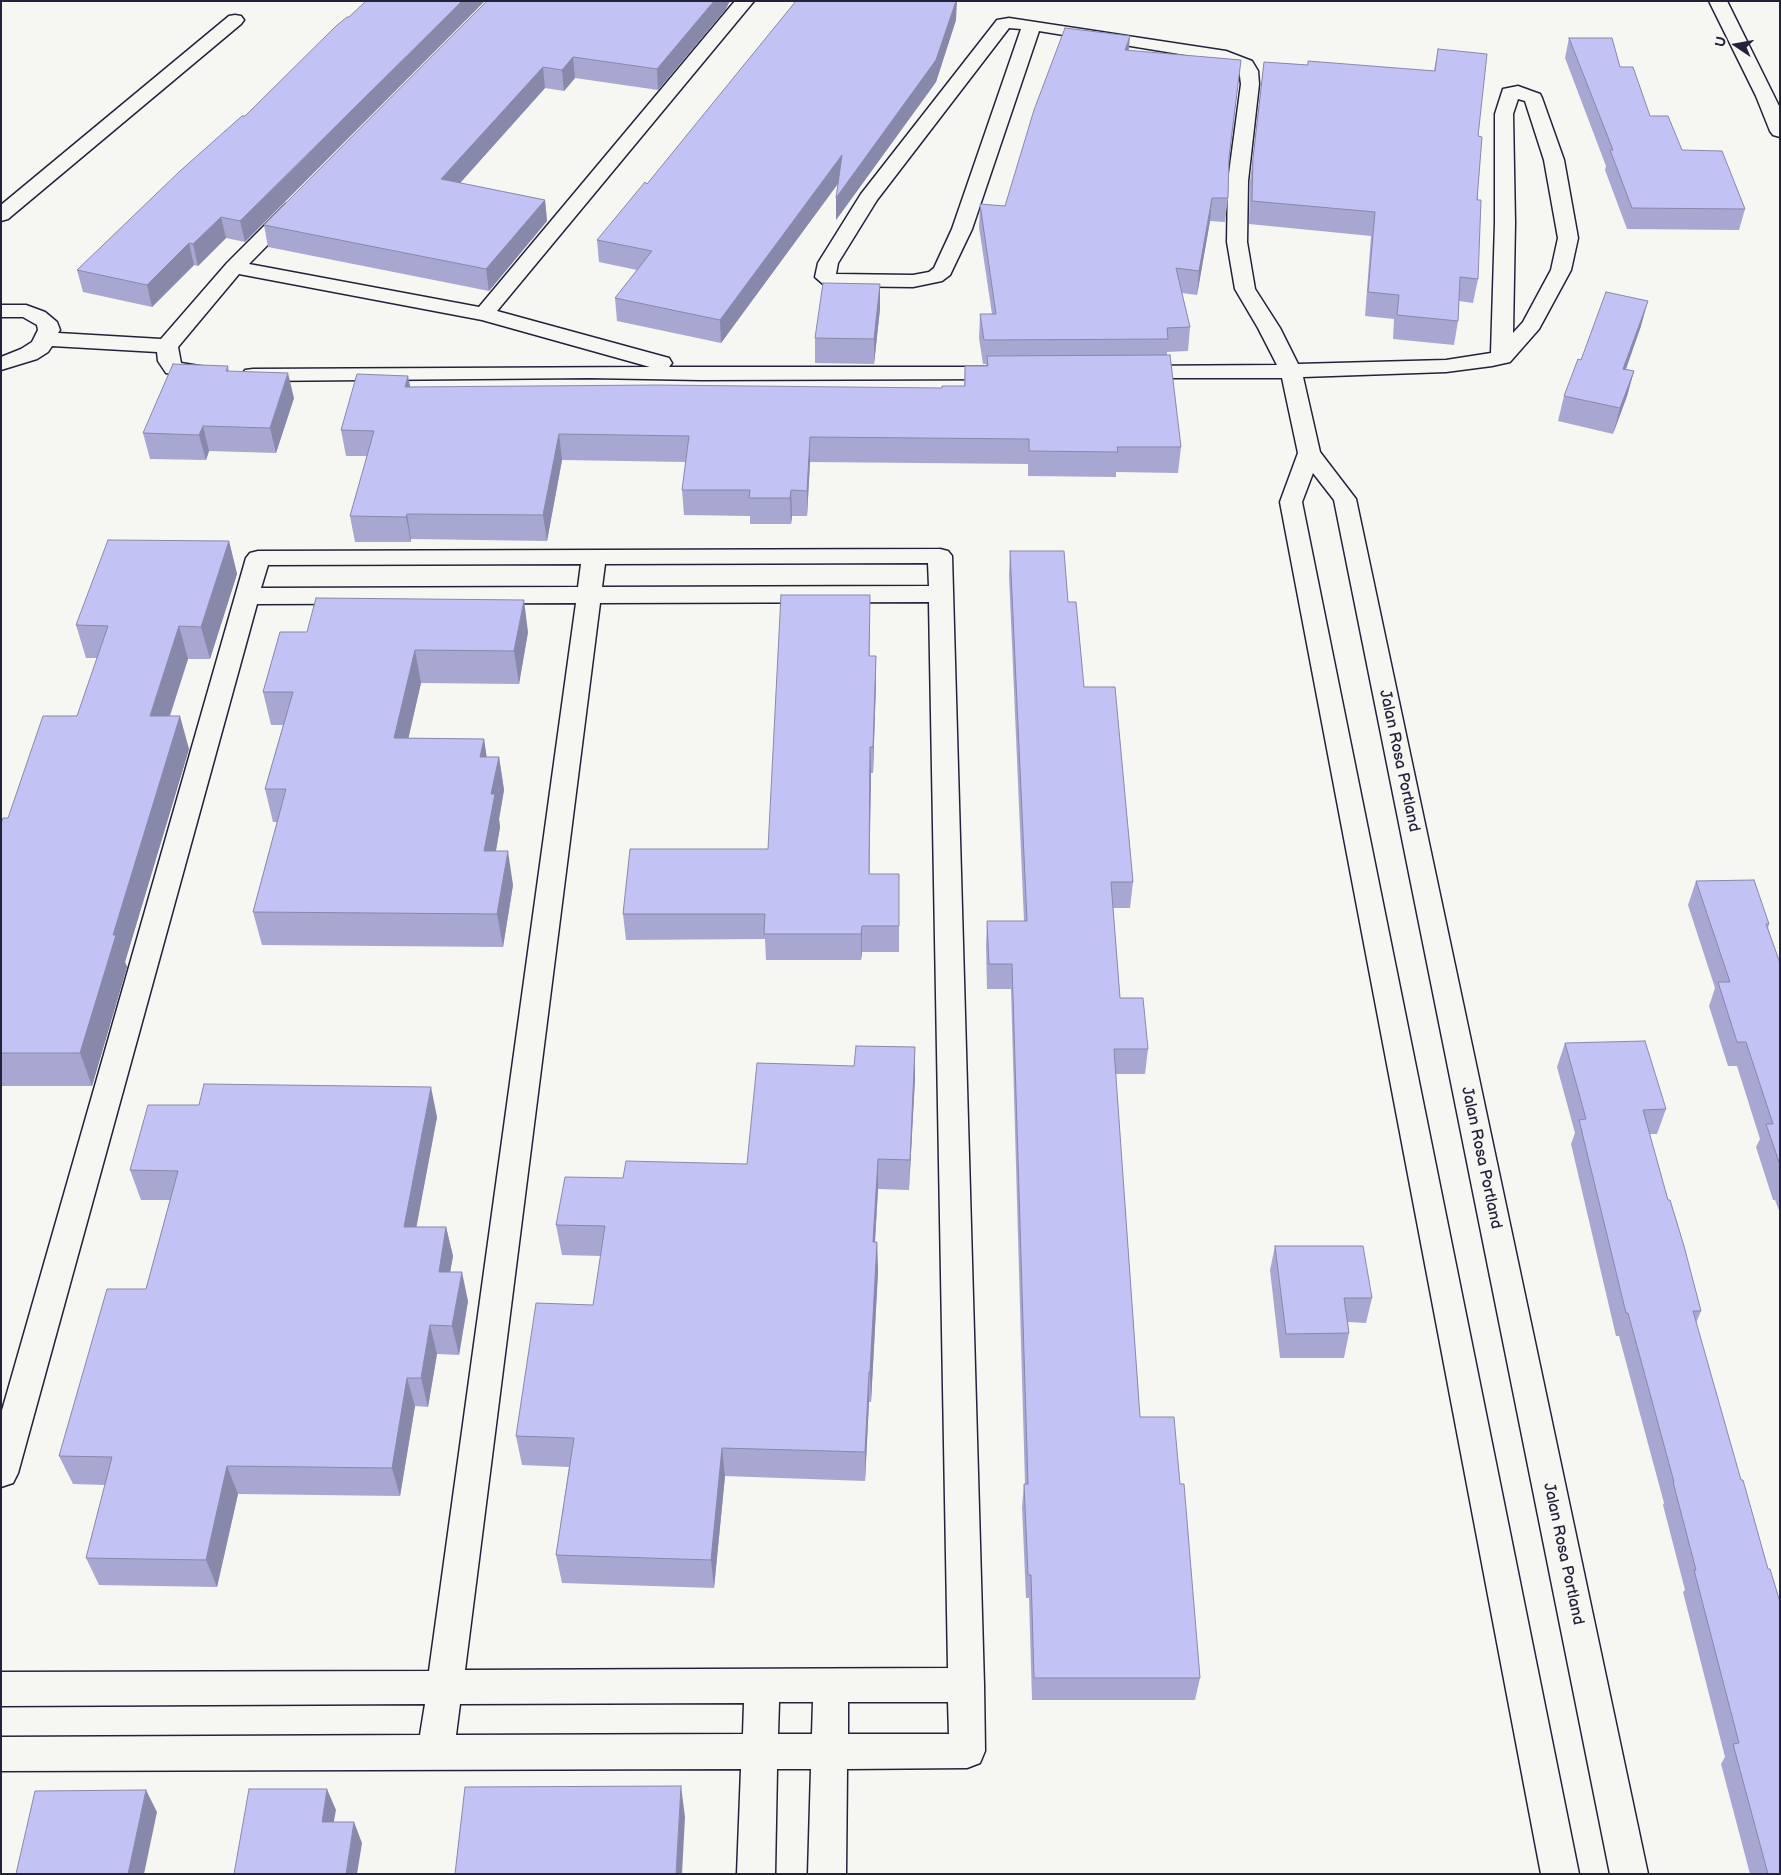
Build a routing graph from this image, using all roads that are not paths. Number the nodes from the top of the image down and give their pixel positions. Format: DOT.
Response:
graph roads {
  1 [pos="745,1"];
  2 [pos="1718,1"];
  3 [pos="235,20"];
  4 [pos="1032,25"];
  5 [pos="1780,130"];
  6 [pos="304,197"];
  7 [pos="1,215"];
  8 [pos="234,267"];
  9 [pos="1,311"];
  10 [pos="484,314"];
  11 [pos="46,339"];
  12 [pos="167,346"];
  13 [pos="1502,357"];
  14 [pos="1,364"];
  15 [pos="1291,371"];
  16 [pos="1114,372"];
  17 [pos="1024,373"];
  18 [pos="701,374"];
  19 [pos="1309,453"];
  20 [pos="594,557"];
  21 [pos="941,594"];
  22 [pos="589,595"];
  23 [pos="248,596"];
  24 [pos="1,1473"];
  25 [pos="762,1686"];
  26 [pos="831,1686"];
  27 [pos="966,1686"];
  28 [pos="445,1687"];
  29 [pos="1,1689"];
  30 [pos="761,1752"];
  31 [pos="830,1752"];
  32 [pos="436,1753"];
  33 [pos="1,1754"];
  34 [pos="756,1874"];
  35 [pos="827,1874"];
  36 [pos="1560,1874"];
  37 [pos="1629,1874"];
  1 -- 10 [label="street"];
  2 -- 5 [label="street"];
  3 -- 7 [label="street"];
  4 -- 4 [label="street"];
  4 -- 15 [label="street, Jalan Rosa Portland"];
  6 -- 8 [label="street"];
  8 -- 10 [label="street"];
  8 -- 12 [label="street"];
  9 -- 11 [label="street"];
  10 -- 18 [label="street"];
  11 -- 12 [label="street"];
  11 -- 14 [label="street"];
  12 -- 18 [label="street"];
  13 -- 13 [label="street"];
  13 -- 15 [label="street"];
  15 -- 16 [label="street"];
  15 -- 19 [label="street, Jalan Rosa Portland"];
  17 -- 18 [label="street"];
  19 -- 36 [label="street"];
  19 -- 37 [label="street, Jalan Rosa Portland"];
  20 -- 21 [label="street"];
  20 -- 22 [label="street"];
  20 -- 23 [label="street"];
  21 -- 22 [label="street"];
  21 -- 27 [label="street"];
  22 -- 23 [label="street"];
  22 -- 28 [label="street"];
  23 -- 24 [label="street"];
  25 -- 26 [label="street"];
  25 -- 28 [label="street"];
  25 -- 30 [label="street"];
  26 -- 27 [label="street"];
  26 -- 31 [label="street"];
  27 -- 31 [label="street"];
  28 -- 29 [label="street"];
  28 -- 32 [label="street"];
  30 -- 31 [label="street"];
  30 -- 32 [label="street"];
  30 -- 34 [label="street"];
  31 -- 35 [label="street"];
  32 -- 33 [label="street"];
}
